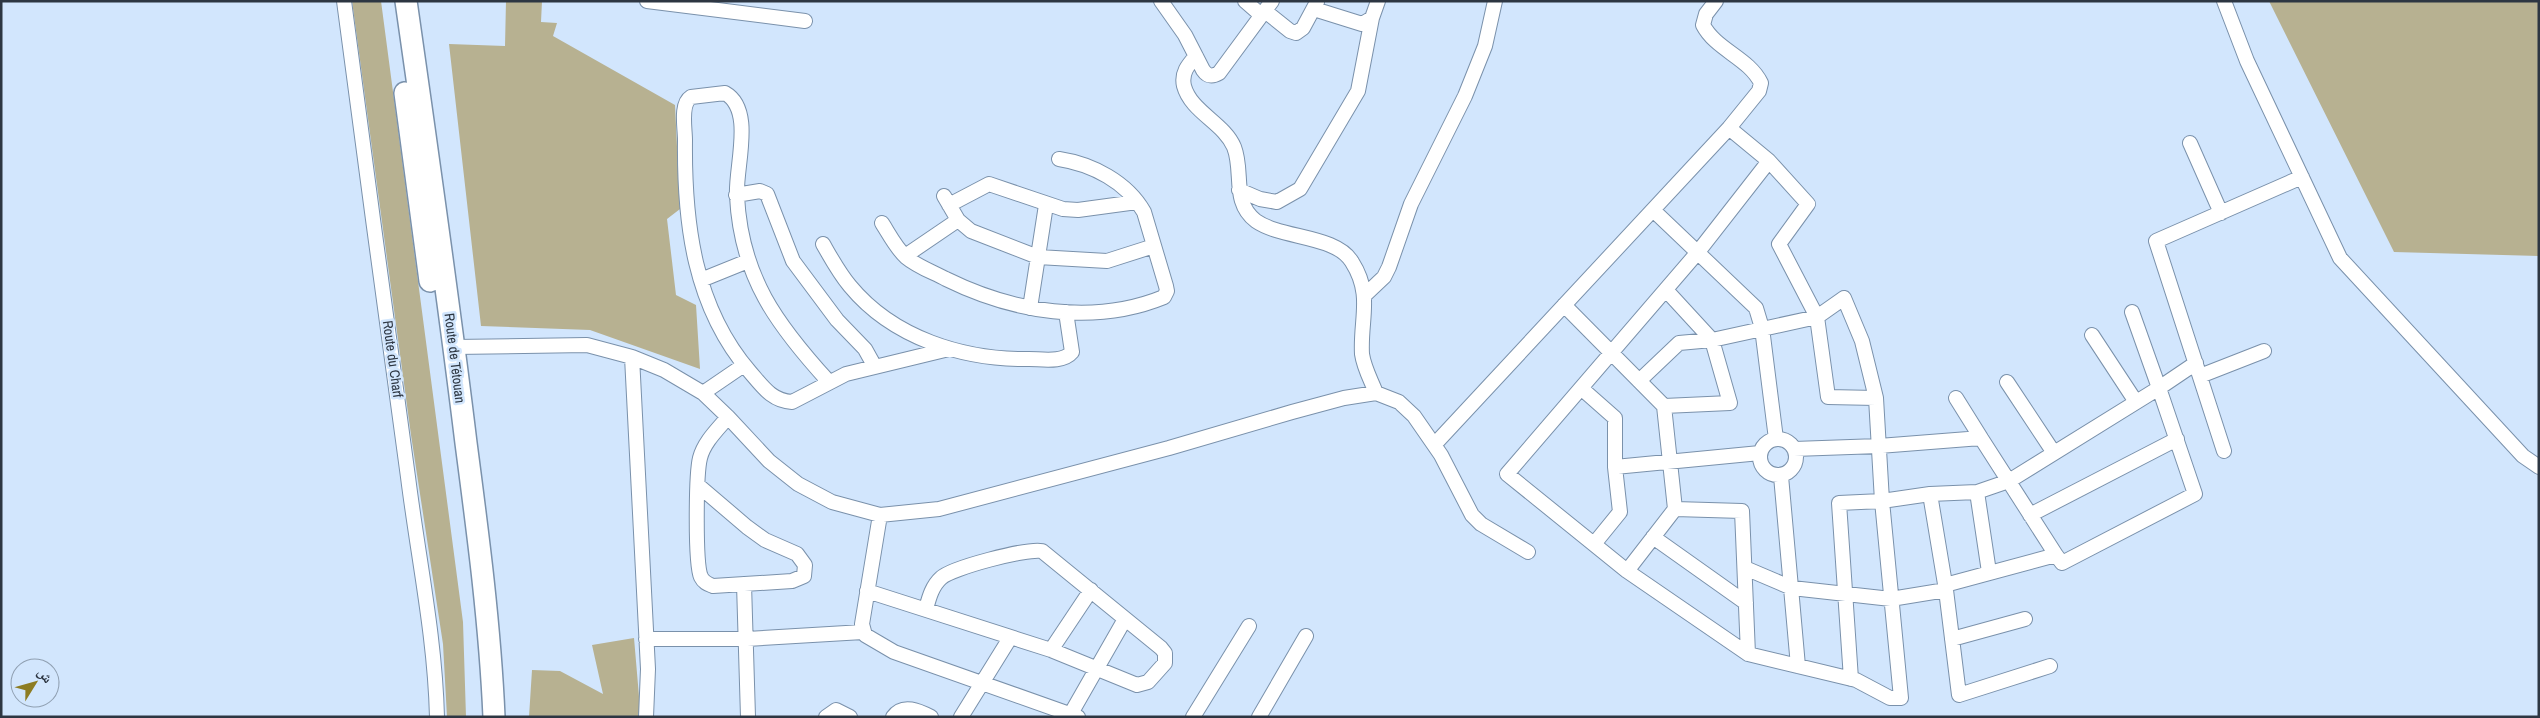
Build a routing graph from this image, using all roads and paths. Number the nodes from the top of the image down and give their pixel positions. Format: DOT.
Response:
graph roads {
  1 [pos="344,1"];
  2 [pos="393,1"];
  3 [pos="406,1"];
  4 [pos="647,1"];
  5 [pos="1161,1"];
  6 [pos="1245,1"];
  7 [pos="1378,1"];
  8 [pos="1494,1"];
  9 [pos="1716,1"];
  10 [pos="2224,1"];
  11 [pos="717,5"];
  12 [pos="1316,5"];
  13 [pos="1266,9"];
  14 [pos="1372,18"];
  15 [pos="805,21"];
  16 [pos="1196,56"];
  17 [pos="1729,128"];
  18 [pos="2190,143"];
  19 [pos="1059,159"];
  20 [pos="1769,161"];
  21 [pos="2302,177"];
  22 [pos="1238,190"];
  23 [pos="736,195"];
  24 [pos="1137,202"];
  25 [pos="1046,205"];
  26 [pos="1653,210"];
  27 [pos="2221,213"];
  28 [pos="958,220"];
  29 [pos="882,223"];
  30 [pos="823,244"];
  31 [pos="1154,246"];
  32 [pos="1698,252"];
  33 [pos="905,256"];
  34 [pos="1038,257"];
  35 [pos="748,261"];
  36 [pos="701,280"];
  37 [pos="1666,290"];
  38 [pos="1365,295"];
  39 [pos="1564,305"];
  40 [pos="1030,308"];
  41 [pos="1066,312"];
  42 [pos="2132,312"];
  43 [pos="1817,317"];
  44 [pos="1762,328"];
  45 [pos="2092,335"];
  46 [pos="1712,340"];
  47 [pos="454,347"];
  48 [pos="949,350"];
  49 [pos="2264,351"];
  50 [pos="1611,353"];
  51 [pos="632,357"];
  52 [pos="744,366"];
  53 [pos="875,367"];
  54 [pos="2198,370"];
  55 [pos="1639,381"];
  56 [pos="828,382"];
  57 [pos="2007,382"];
  58 [pos="1581,388"];
  59 [pos="2159,388"];
  60 [pos="703,393"];
  61 [pos="1376,393"];
  62 [pos="1876,398"];
  63 [pos="1956,398"];
  64 [pos="2136,402"];
  65 [pos="1664,406"];
  66 [pos="728,417"];
  67 [pos="1981,438"];
  68 [pos="1776,439"];
  69 [pos="2177,439"];
  70 [pos="1434,444"];
  71 [pos="1879,446"];
  72 [pos="1794,449"];
  73 [pos="2224,451"];
  74 [pos="1760,453"];
  75 [pos="2054,453"];
  76 [pos="1670,463"];
  77 [pos="1615,467"];
  78 [pos="2539,467"];
  79 [pos="1781,476"];
  80 [pos="2009,481"];
  81 [pos="698,486"];
  82 [pos="1977,492"];
  83 [pos="1930,494"];
  84 [pos="1882,501"];
  85 [pos="1675,509"];
  86 [pos="880,515"];
  87 [pos="2030,515"];
  88 [pos="1653,538"];
  89 [pos="1594,544"];
  90 [pos="1528,552"];
  91 [pos="2056,554"];
  92 [pos="1745,568"];
  93 [pos="1627,571"];
  94 [pos="1989,572"];
  95 [pos="744,584"];
  96 [pos="1945,587"];
  97 [pos="1792,588"];
  98 [pos="1091,590"];
  99 [pos="867,591"];
  100 [pos="1846,594"];
  101 [pos="1891,599"];
  102 [pos="1746,603"];
  103 [pos="926,609"];
  104 [pos="1125,619"];
  105 [pos="2025,619"];
  106 [pos="1249,626"];
  107 [pos="863,632"];
  108 [pos="1306,636"];
  109 [pos="1010,638"];
  110 [pos="747,639"];
  111 [pos="1952,639"];
  112 [pos="646,640"];
  113 [pos="1051,650"];
  114 [pos="1748,654"];
  115 [pos="1798,666"];
  116 [pos="2050,666"];
  117 [pos="1098,669"];
  118 [pos="1851,678"];
  119 [pos="982,682"];
  120 [pos="1073,716"];
  121 [pos="437,717"];
  122 [pos="480,717"];
  123 [pos="494,717"];
  124 [pos="646,717"];
  125 [pos="748,717"];
  126 [pos="826,717"];
  127 [pos="850,717"];
  128 [pos="893,717"];
  129 [pos="931,717"];
  130 [pos="961,717"];
  131 [pos="1192,717"];
  132 [pos="1259,717"];
  1 -- 121 [label="street, Route du Charf"];
  2 -- 122 [label="highway, Route de Tétouan"];
  3 -- 47 [label="highway, Route de Tétouan"];
  4 -- 11 [label="street"];
  5 -- 16 [label="street"];
  6 -- 13 [label="street"];
  7 -- 14 [label="street"];
  8 -- 38 [label="street"];
  9 -- 17 [label="street"];
  10 -- 21 [label="street"];
  11 -- 15 [label="street"];
  12 -- 13 [label="street"];
  12 -- 14 [label="street"];
  13 -- 16 [label="street"];
  14 -- 22 [label="street"];
  16 -- 22 [label="street"];
  17 -- 20 [label="street"];
  17 -- 26 [label="street"];
  18 -- 27 [label="street"];
  19 -- 24 [label="street"];
  20 -- 32 [label="street"];
  20 -- 43 [label="street"];
  21 -- 27 [label="street"];
  21 -- 78 [label="street"];
  22 -- 38 [label="street"];
  23 -- 35 [label="street"];
  23 -- 36 [label="street"];
  23 -- 53 [label="street"];
  24 -- 25 [label="street"];
  24 -- 31 [label="street"];
  25 -- 28 [label="street"];
  25 -- 34 [label="street"];
  26 -- 32 [label="street"];
  26 -- 39 [label="street"];
  27 -- 54 [label="street"];
  28 -- 33 [label="street"];
  28 -- 34 [label="street"];
  29 -- 33 [label="street"];
  30 -- 48 [label="street"];
  31 -- 34 [label="street"];
  31 -- 41 [label="street"];
  32 -- 37 [label="street"];
  32 -- 44 [label="street"];
  33 -- 40 [label="street"];
  34 -- 40 [label="street"];
  35 -- 36 [label="street"];
  35 -- 56 [label="street"];
  36 -- 52 [label="street"];
  37 -- 46 [label="street"];
  37 -- 50 [label="street"];
  38 -- 61 [label="street"];
  39 -- 50 [label="street"];
  39 -- 70 [label="street"];
  40 -- 41 [label="street"];
  41 -- 48 [label="street"];
  42 -- 59 [label="street"];
  43 -- 44 [label="street"];
  43 -- 62 [label="street"];
  43 -- 62 [label="street"];
  44 -- 46 [label="street"];
  44 -- 68 [label="street"];
  45 -- 64 [label="street"];
  46 -- 55 [label="street"];
  46 -- 65 [label="street"];
  47 -- 51 [label="street"];
  47 -- 123 [label="highway, Route de Tétouan"];
  48 -- 53 [label="street"];
  49 -- 54 [label="street"];
  50 -- 55 [label="street"];
  50 -- 58 [label="street"];
  51 -- 60 [label="street"];
  51 -- 112 [label="street"];
  52 -- 56 [label="street"];
  52 -- 60 [label="street"];
  53 -- 56 [label="street"];
  54 -- 59 [label="street"];
  54 -- 73 [label="street"];
  55 -- 65 [label="street"];
  57 -- 75 [label="street"];
  58 -- 77 [label="street"];
  58 -- 89 [label="street"];
  59 -- 64 [label="street"];
  59 -- 69 [label="street"];
  60 -- 66 [label="street"];
  61 -- 70 [label="street"];
  61 -- 86 [label="street"];
  62 -- 71 [label="street"];
  63 -- 67 [label="street"];
  64 -- 75 [label="street"];
  65 -- 76 [label="street"];
  66 -- 81 [label="street"];
  66 -- 86 [label="street"];
  67 -- 71 [label="street"];
  67 -- 80 [label="street"];
  68 -- 72 [label="street"];
  68 -- 74 [label="street"];
  69 -- 87 [label="street"];
  69 -- 91 [label="street"];
  70 -- 90 [label="street"];
  71 -- 72 [label="street"];
  71 -- 84 [label="street"];
  72 -- 79 [label="street"];
  74 -- 76 [label="street"];
  74 -- 79 [label="street"];
  75 -- 80 [label="street"];
  76 -- 77 [label="street"];
  76 -- 85 [label="street"];
  77 -- 89 [label="street"];
  79 -- 97 [label="street"];
  80 -- 82 [label="street"];
  80 -- 87 [label="street"];
  81 -- 95 [label="street"];
  81 -- 95 [label="street"];
  82 -- 83 [label="street"];
  82 -- 94 [label="street"];
  83 -- 84 [label="street"];
  83 -- 96 [label="street"];
  84 -- 100 [label="street"];
  84 -- 101 [label="street"];
  85 -- 88 [label="street"];
  85 -- 92 [label="street"];
  86 -- 99 [label="street"];
  87 -- 91 [label="street"];
  88 -- 93 [label="street"];
  88 -- 102 [label="street"];
  89 -- 93 [label="street"];
  91 -- 94 [label="street"];
  92 -- 97 [label="street"];
  92 -- 102 [label="street"];
  93 -- 114 [label="street"];
  94 -- 96 [label="street"];
  95 -- 110 [label="street"];
  96 -- 101 [label="street"];
  96 -- 111 [label="street"];
  97 -- 100 [label="street"];
  97 -- 115 [label="street"];
  98 -- 103 [label="street"];
  98 -- 104 [label="street"];
  98 -- 113 [label="street"];
  99 -- 103 [label="street"];
  99 -- 107 [label="street"];
  100 -- 101 [label="street"];
  100 -- 118 [label="street"];
  101 -- 118 [label="street"];
  102 -- 114 [label="street"];
  103 -- 109 [label="street"];
  104 -- 117 [label="street"];
  104 -- 117 [label="street"];
  105 -- 111 [label="street"];
  106 -- 131 [label="street"];
  107 -- 110 [label="street"];
  107 -- 119 [label="street"];
  108 -- 132 [label="street"];
  109 -- 113 [label="street"];
  109 -- 119 [label="street"];
  110 -- 112 [label="street"];
  110 -- 125 [label="street"];
  111 -- 116 [label="street"];
  112 -- 124 [label="street"];
  113 -- 117 [label="street"];
  114 -- 115 [label="street"];
  115 -- 118 [label="street"];
  117 -- 120 [label="street"];
  119 -- 120 [label="street"];
  119 -- 130 [label="street"];
  126 -- 127 [label="street"];
  128 -- 129 [label="street"];
}
